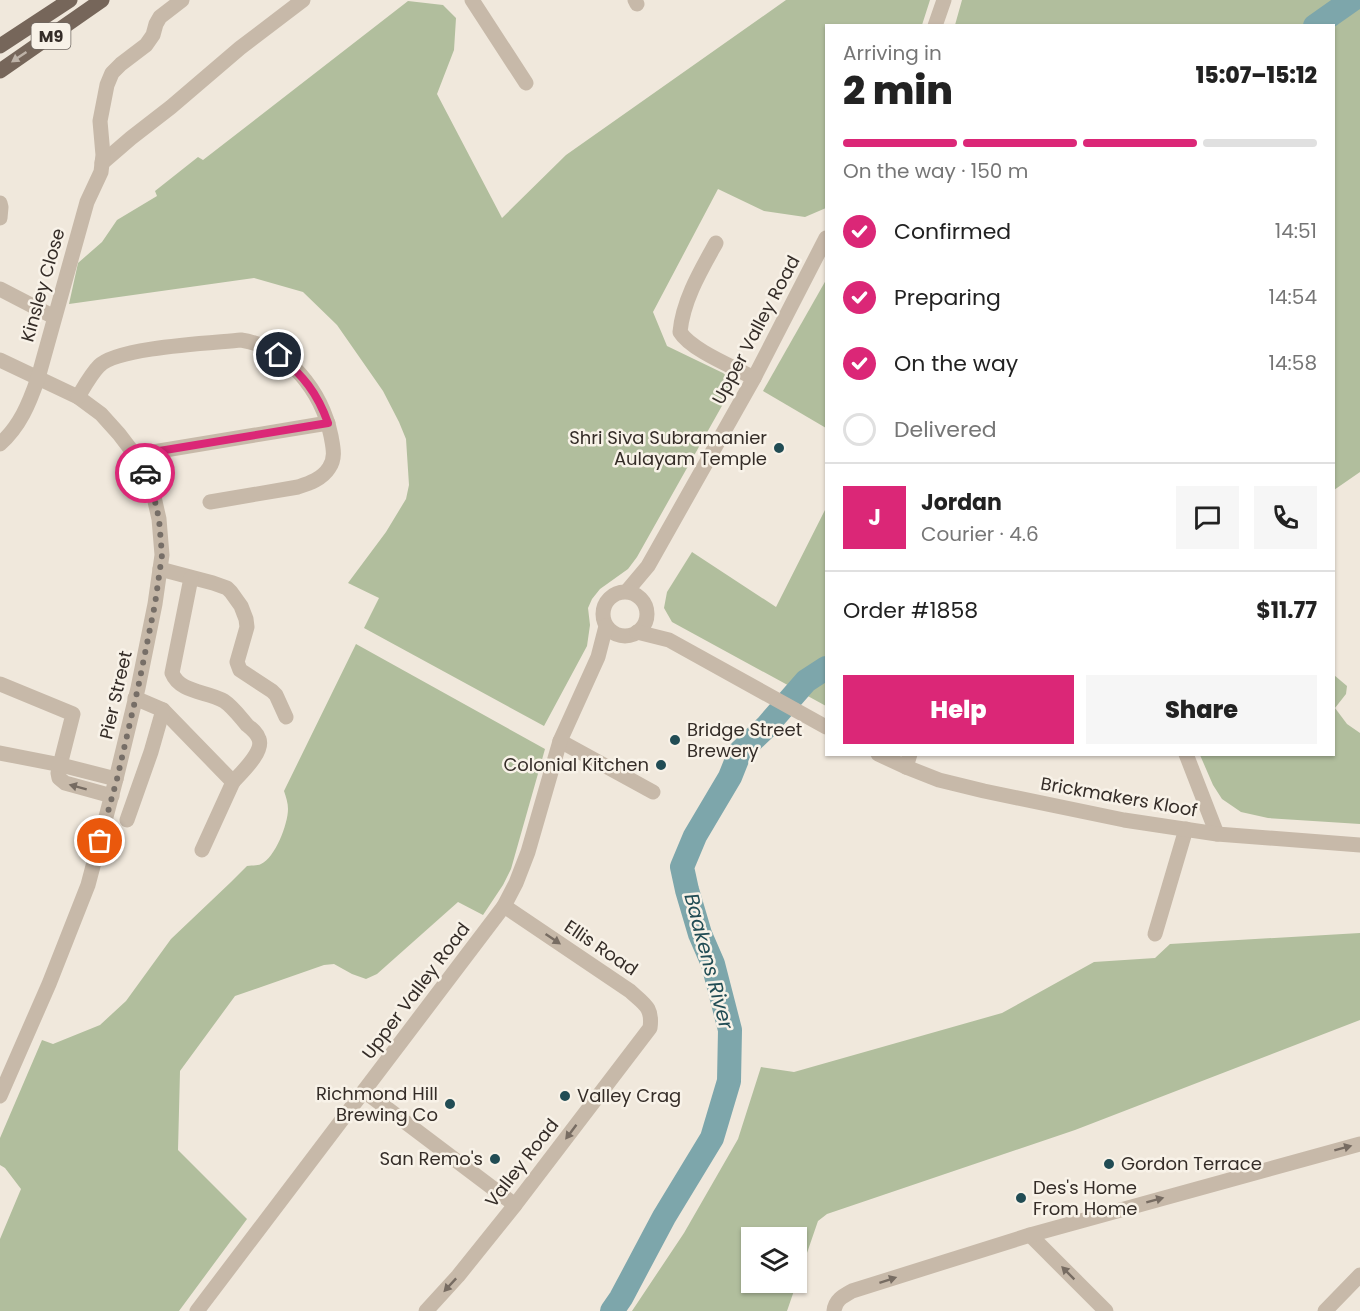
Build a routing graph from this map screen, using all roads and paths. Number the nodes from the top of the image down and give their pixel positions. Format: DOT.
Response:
graph roads {
  1 [pos="70,0"];
  2 [pos="102,0"];
  3 [pos="182,0"];
  4 [pos="303,0"];
  5 [pos="472,0"];
  6 [pos="944,0"];
  7 [pos="936,24"];
  8 [pos="0,46"];
  9 [pos="0,70"];
  10 [pos="526,82"];
  11 [pos="102,163"];
  12 [pos="0,203"];
  13 [pos="0,218"];
  14 [pos="825,240"];
  15 [pos="716,243"];
  16 [pos="0,289"];
  17 [pos="54,317"];
  18 [pos="0,360"];
  19 [pos="38,378"];
  20 [pos="754,378"];
  21 [pos="78,397"];
  22 [pos="328,423"];
  23 [pos="0,444"];
  24 [pos="135,455"];
  25 [pos="210,502"];
  26 [pos="160,569"];
  27 [pos="191,578"];
  28 [pos="634,594"];
  29 [pos="647,615"];
  30 [pos="606,626"];
  31 [pos="637,632"];
  32 [pos="621,635"];
  33 [pos="669,640"];
  34 [pos="598,657"];
  35 [pos="0,684"];
  36 [pos="135,698"];
  37 [pos="163,710"];
  38 [pos="286,717"];
  39 [pos="821,724"];
  40 [pos="560,741"];
  41 [pos="0,753"];
  42 [pos="887,756"];
  43 [pos="1187,756"];
  44 [pos="908,761"];
  45 [pos="60,765"];
  46 [pos="117,779"];
  47 [pos="233,782"];
  48 [pos="653,792"];
  49 [pos="112,796"];
  50 [pos="127,820"];
  51 [pos="1186,829"];
  52 [pos="1217,834"];
  53 [pos="1360,845"];
  54 [pos="201,850"];
  55 [pos="504,906"];
  56 [pos="1155,934"];
  57 [pos="645,1036"];
  58 [pos="364,1090"];
  59 [pos="0,1096"];
  60 [pos="1360,1144"];
  61 [pos="515,1205"];
  62 [pos="1030,1235"];
  63 [pos="1360,1275"];
  64 [pos="835,1307"];
  65 [pos="197,1311"];
  66 [pos="426,1311"];
  67 [pos="1106,1311"];
  68 [pos="1325,1311"];
  1 -- 8 [label="main road, M9"];
  2 -- 9 [label="main road, M9, one-way"];
  3 -- 11 [label="street"];
  4 -- 11 [label="street"];
  5 -- 10 [label="street"];
  6 -- 7 [label="street"];
  11 -- 17 [label="street, Kinsley Close"];
  12 -- 13 [label="street"];
  14 -- 20 [label="street, Upper Valley Road"];
  15 -- 20 [label="street"];
  16 -- 17 [label="street"];
  17 -- 19 [label="street, Kinsley Close"];
  18 -- 19 [label="street, Pier Street"];
  19 -- 21 [label="street, Pier Street"];
  19 -- 23 [label="street, Kinsley Close"];
  20 -- 28 [label="street, Upper Valley Road"];
  21 -- 22 [label="street"];
  21 -- 24 [label="street, Pier Street"];
  22 -- 24 [label="street"];
  22 -- 25 [label="street"];
  24 -- 26 [label="street, Pier Street"];
  26 -- 27 [label="street"];
  26 -- 36 [label="street, Pier Street"];
  27 -- 38 [label="street"];
  27 -- 47 [label="street"];
  28 -- 29 [label="street"];
  28 -- 30 [label="street"];
  29 -- 31 [label="street"];
  29 -- 33 [label="street"];
  30 -- 32 [label="street"];
  30 -- 34 [label="street, Upper Valley Road"];
  31 -- 32 [label="street"];
  31 -- 33 [label="street"];
  32 -- 34 [label="street, Upper Valley Road"];
  33 -- 39 [label="street"];
  34 -- 40 [label="street, Upper Valley Road"];
  35 -- 45 [label="street"];
  36 -- 37 [label="street"];
  36 -- 46 [label="street, Pier Street"];
  37 -- 47 [label="street"];
  37 -- 50 [label="street"];
  40 -- 48 [label="street"];
  40 -- 55 [label="street, Upper Valley Road"];
  41 -- 45 [label="street"];
  42 -- 44 [label="street, Brickmakers Kloof"];
  43 -- 52 [label="street"];
  44 -- 51 [label="street, Brickmakers Kloof"];
  45 -- 46 [label="street"];
  49 -- 45 [label="street, one-way"];
  46 -- 49 [label="street, Pier Street"];
  47 -- 54 [label="street"];
  49 -- 59 [label="street, Pier Street"];
  51 -- 52 [label="street, Brickmakers Kloof"];
  51 -- 56 [label="street"];
  52 -- 53 [label="street, Brickmakers Kloof"];
  55 -- 57 [label="street, Ellis Road, one-way"];
  55 -- 58 [label="street, Upper Valley Road"];
  57 -- 61 [label="street, Valley Road, one-way"];
  58 -- 61 [label="street"];
  58 -- 65 [label="street, Upper Valley Road"];
  62 -- 60 [label="street, one-way"];
  61 -- 66 [label="street, Valley Road, one-way"];
  64 -- 62 [label="street, one-way"];
  67 -- 62 [label="street, one-way"];
  63 -- 68 [label="street"];
}
